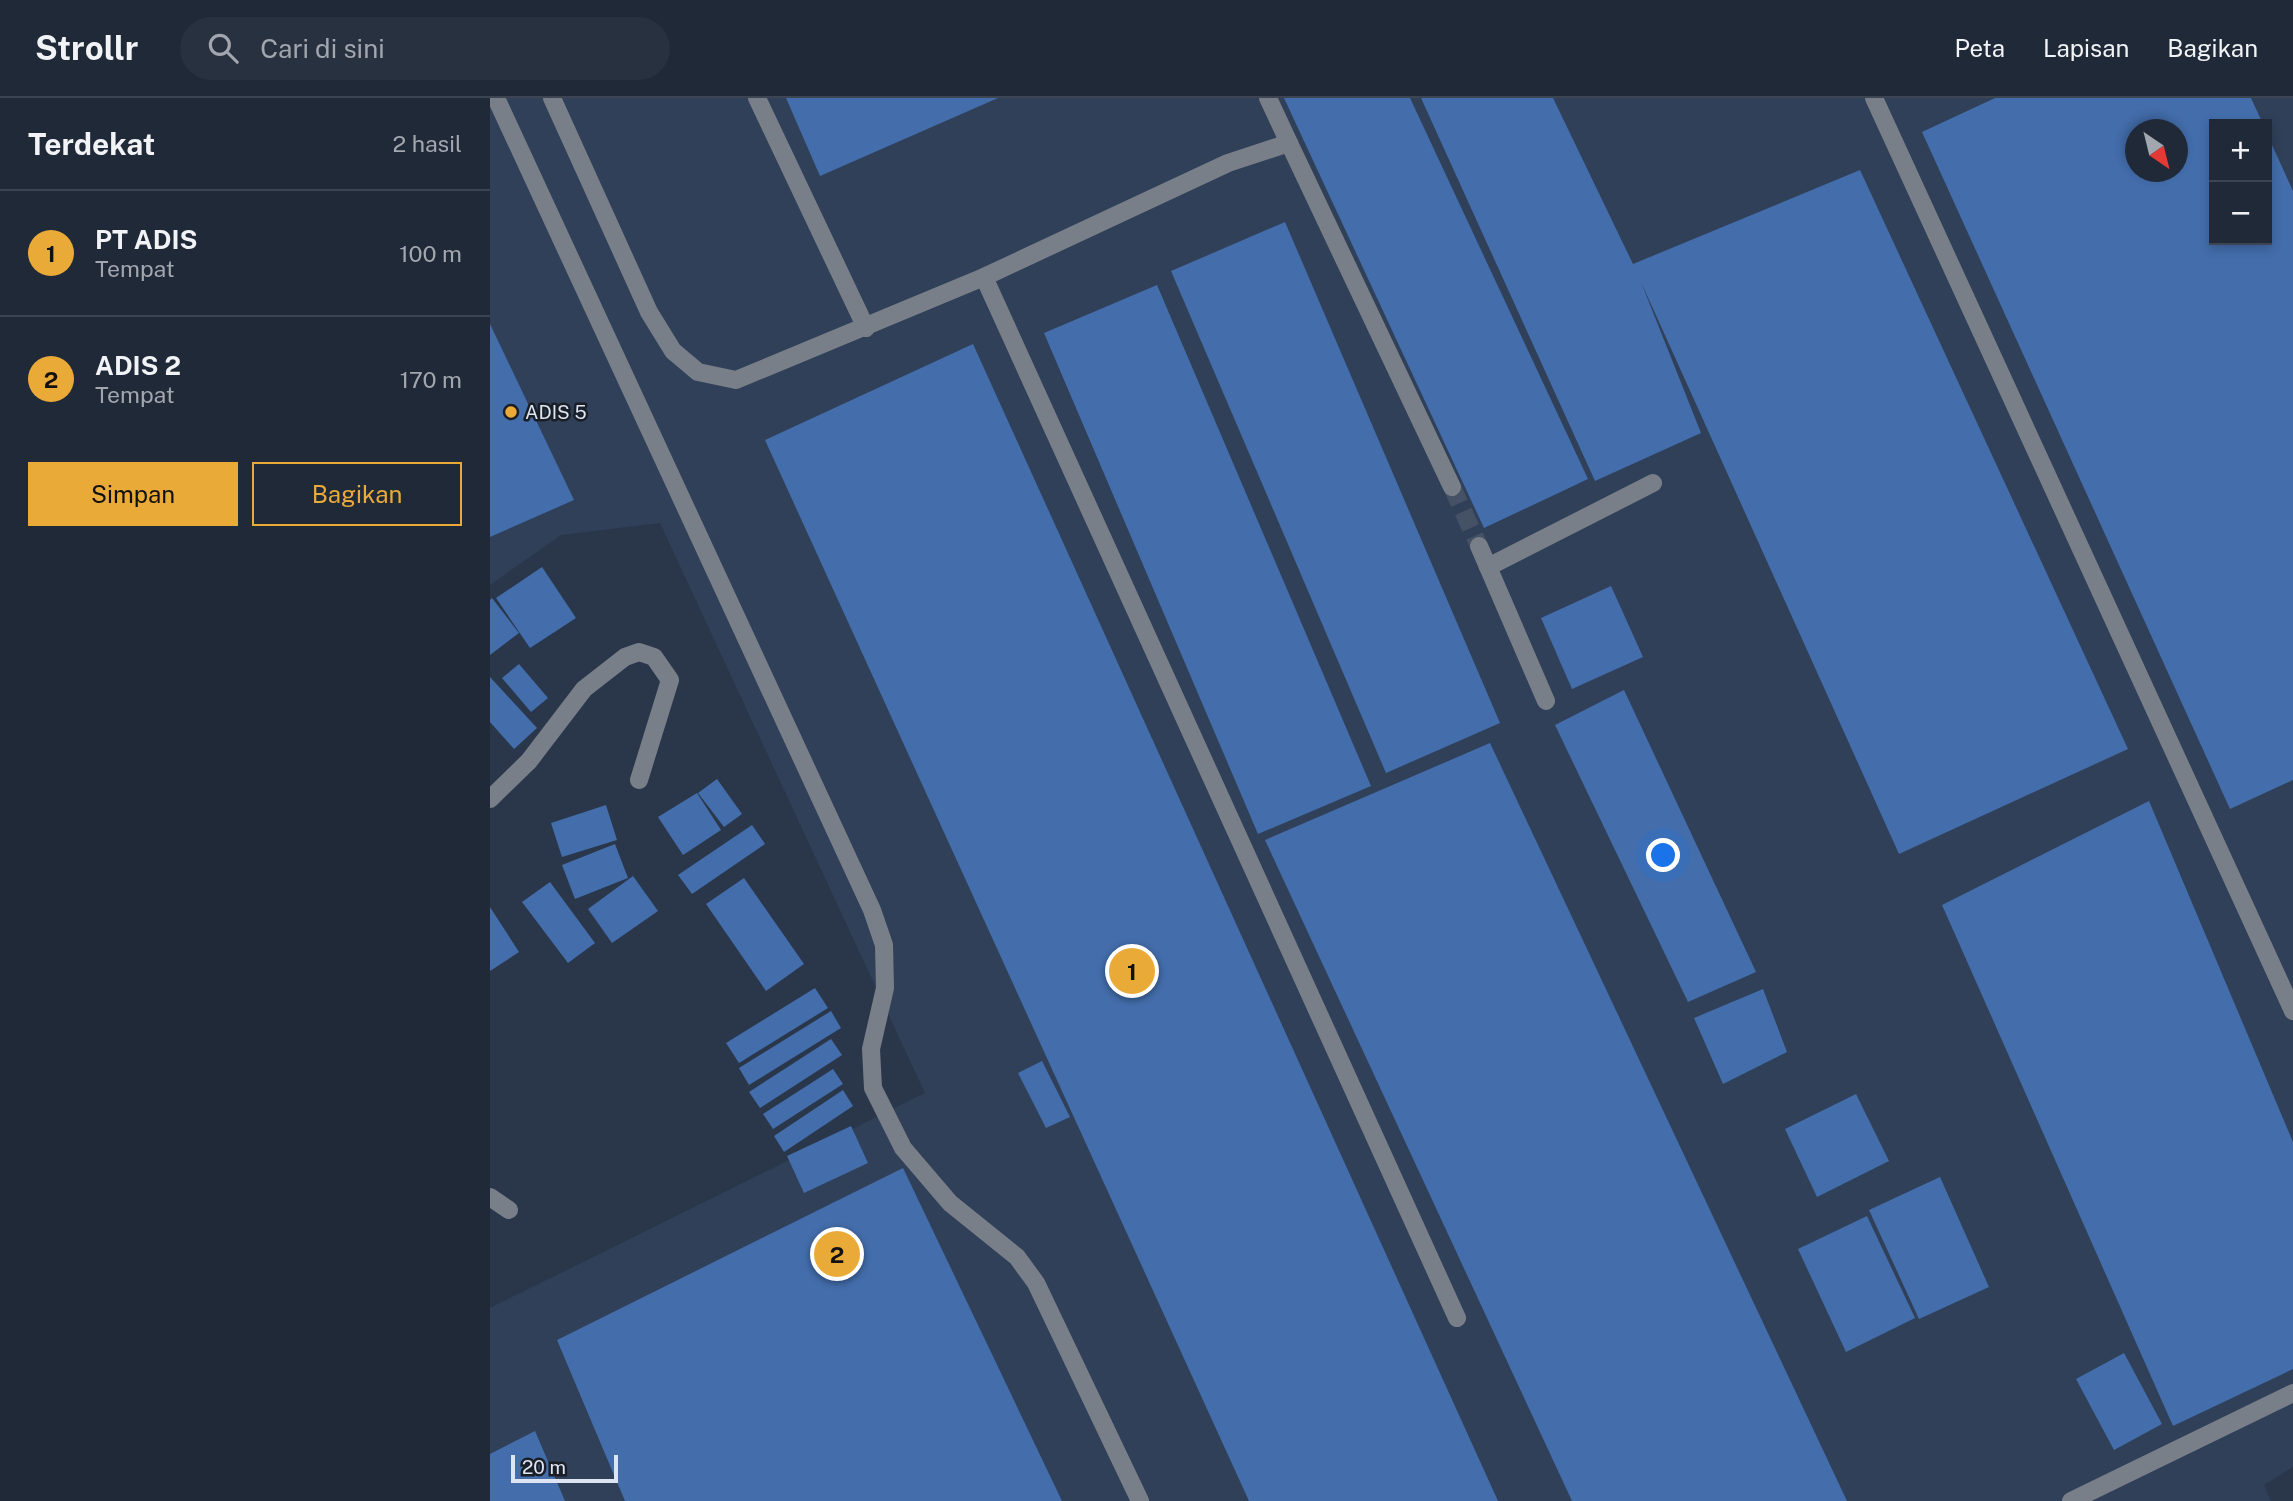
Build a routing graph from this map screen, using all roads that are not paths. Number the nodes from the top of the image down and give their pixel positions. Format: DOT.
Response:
graph roads {
  1 [pos="496,98"];
  2 [pos="552,98"];
  3 [pos="757,98"];
  4 [pos="1268,98"];
  5 [pos="1880,100"];
  6 [pos="1289,143"];
  7 [pos="984,277"];
  8 [pos="866,328"];
  9 [pos="1653,483"];
  10 [pos="1452,486"];
  11 [pos="1479,546"];
  12 [pos="1488,567"];
  13 [pos="1546,701"];
  14 [pos="639,780"];
  15 [pos="490,799"];
  16 [pos="2293,1011"];
  17 [pos="490,1197"];
  18 [pos="509,1210"];
  19 [pos="1457,1318"];
  20 [pos="2293,1393"];
  21 [pos="1140,1501"];
  22 [pos="2071,1501"];
  1 -- 21 [label="street"];
  2 -- 8 [label="street"];
  3 -- 8 [label="street"];
  4 -- 6 [label="street"];
  5 -- 16 [label="street"];
  6 -- 7 [label="street"];
  6 -- 10 [label="street"];
  7 -- 8 [label="street"];
  7 -- 19 [label="street"];
  9 -- 12 [label="street"];
  11 -- 12 [label="street"];
  12 -- 13 [label="street"];
  14 -- 15 [label="street"];
  17 -- 18 [label="street"];
  20 -- 22 [label="street"];
}
